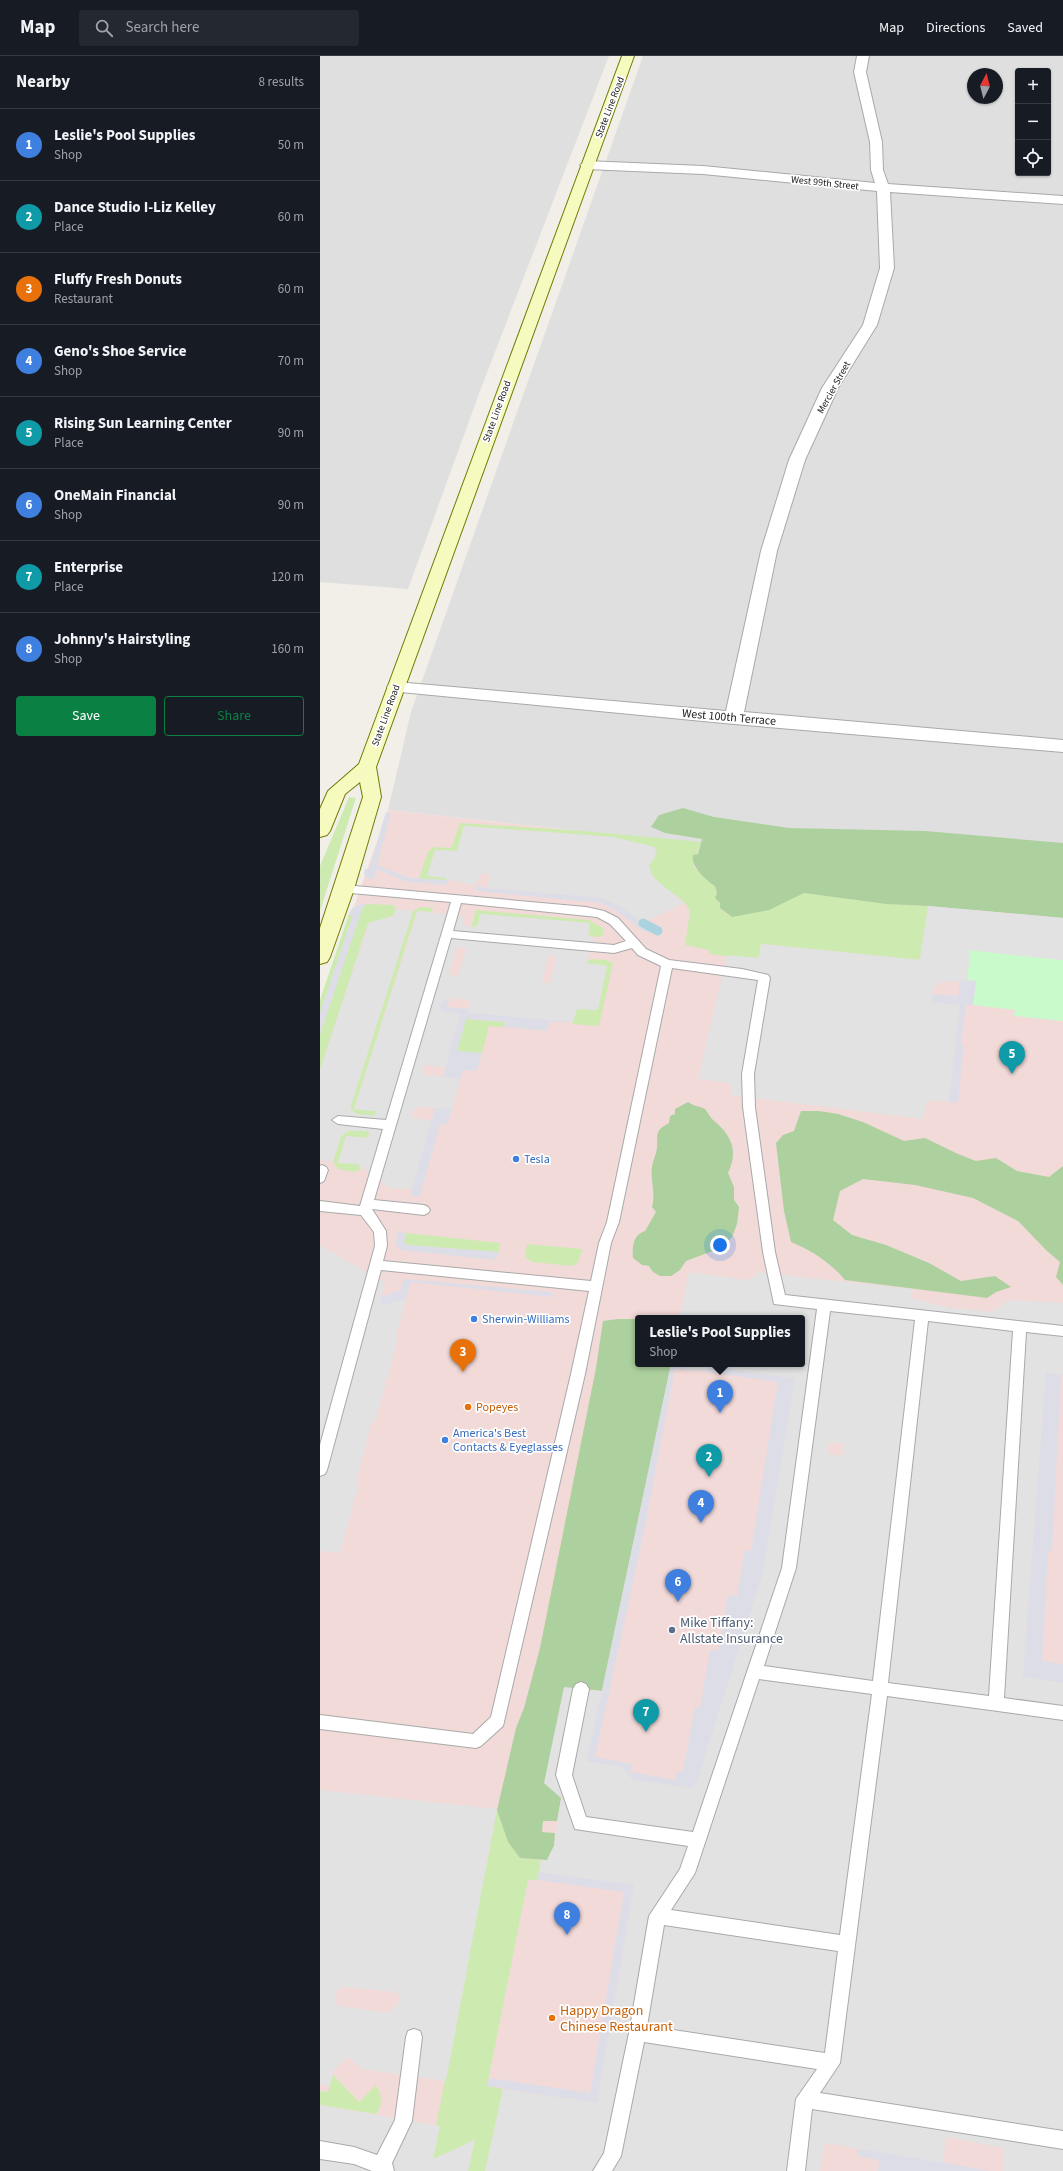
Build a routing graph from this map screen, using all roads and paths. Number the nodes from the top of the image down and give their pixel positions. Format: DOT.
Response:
graph roads {
  1 [pos="628,56"];
  2 [pos="863,56"];
  3 [pos="586,165"];
  4 [pos="883,188"];
  5 [pos="1063,200"];
  6 [pos="396,686"];
  7 [pos="734,718"];
  8 [pos="1063,746"];
  9 [pos="367,767"];
  10 [pos="320,831"];
  11 [pos="344,889"];
  12 [pos="457,899"];
  13 [pos="447,934"];
  14 [pos="634,943"];
  15 [pos="320,958"];
  16 [pos="667,964"];
  17 [pos="338,1120"];
  18 [pos="390,1125"];
  19 [pos="320,1206"];
  20 [pos="366,1208"];
  21 [pos="424,1210"];
  22 [pos="377,1265"];
  23 [pos="596,1287"];
  24 [pos="824,1305"];
  25 [pos="922,1315"];
  26 [pos="1020,1326"];
  27 [pos="1063,1330"];
  28 [pos="320,1470"];
  29 [pos="754,1672"];
  30 [pos="581,1688"];
  31 [pos="880,1689"];
  32 [pos="996,1704"];
  33 [pos="1063,1713"];
  34 [pos="320,1722"];
  35 [pos="698,1840"];
  36 [pos="657,1916"];
  37 [pos="848,1944"];
  38 [pos="637,2033"];
  39 [pos="414,2037"];
  40 [pos="832,2063"];
  41 [pos="805,2099"];
  42 [pos="1063,2140"];
  43 [pos="320,2150"];
  44 [pos="384,2169"];
  45 [pos="602,2171"];
  46 [pos="796,2171"];
  1 -- 3 [label="main road, State Line Road"];
  2 -- 4 [label="street, Mercier Street"];
  3 -- 4 [label="street, West 99th Street"];
  3 -- 6 [label="main road, State Line Road"];
  4 -- 5 [label="street, West 99th Street"];
  4 -- 7 [label="street, Mercier Street"];
  6 -- 7 [label="street, West 100th Terrace"];
  6 -- 9 [label="main road, State Line Road"];
  7 -- 8 [label="street, West 100th Terrace"];
  9 -- 10 [label="main road"];
  9 -- 11 [label="main road, State Line Road"];
  11 -- 12 [label="lane"];
  11 -- 15 [label="main road, State Line Road"];
  12 -- 13 [label="lane"];
  12 -- 14 [label="lane"];
  13 -- 14 [label="lane"];
  13 -- 18 [label="lane"];
  14 -- 16 [label="lane"];
  16 -- 23 [label="lane"];
  16 -- 24 [label="lane"];
  17 -- 18 [label="lane"];
  18 -- 20 [label="lane"];
  19 -- 20 [label="lane"];
  20 -- 21 [label="lane"];
  20 -- 22 [label="lane"];
  22 -- 23 [label="lane"];
  22 -- 28 [label="lane"];
  23 -- 34 [label="lane"];
  24 -- 25 [label="lane"];
  24 -- 29 [label="lane"];
  25 -- 26 [label="lane"];
  25 -- 31 [label="lane"];
  26 -- 27 [label="lane"];
  26 -- 32 [label="lane"];
  29 -- 31 [label="lane"];
  29 -- 35 [label="lane"];
  30 -- 35 [label="lane"];
  31 -- 32 [label="lane"];
  31 -- 37 [label="lane"];
  32 -- 33 [label="lane"];
  35 -- 36 [label="lane"];
  36 -- 37 [label="lane"];
  36 -- 38 [label="lane"];
  37 -- 40 [label="lane"];
  38 -- 40 [label="lane"];
  38 -- 45 [label="lane"];
  39 -- 44 [label="lane"];
  40 -- 41 [label="lane"];
  41 -- 42 [label="lane"];
  41 -- 46 [label="lane"];
  43 -- 44 [label="lane"];
}
